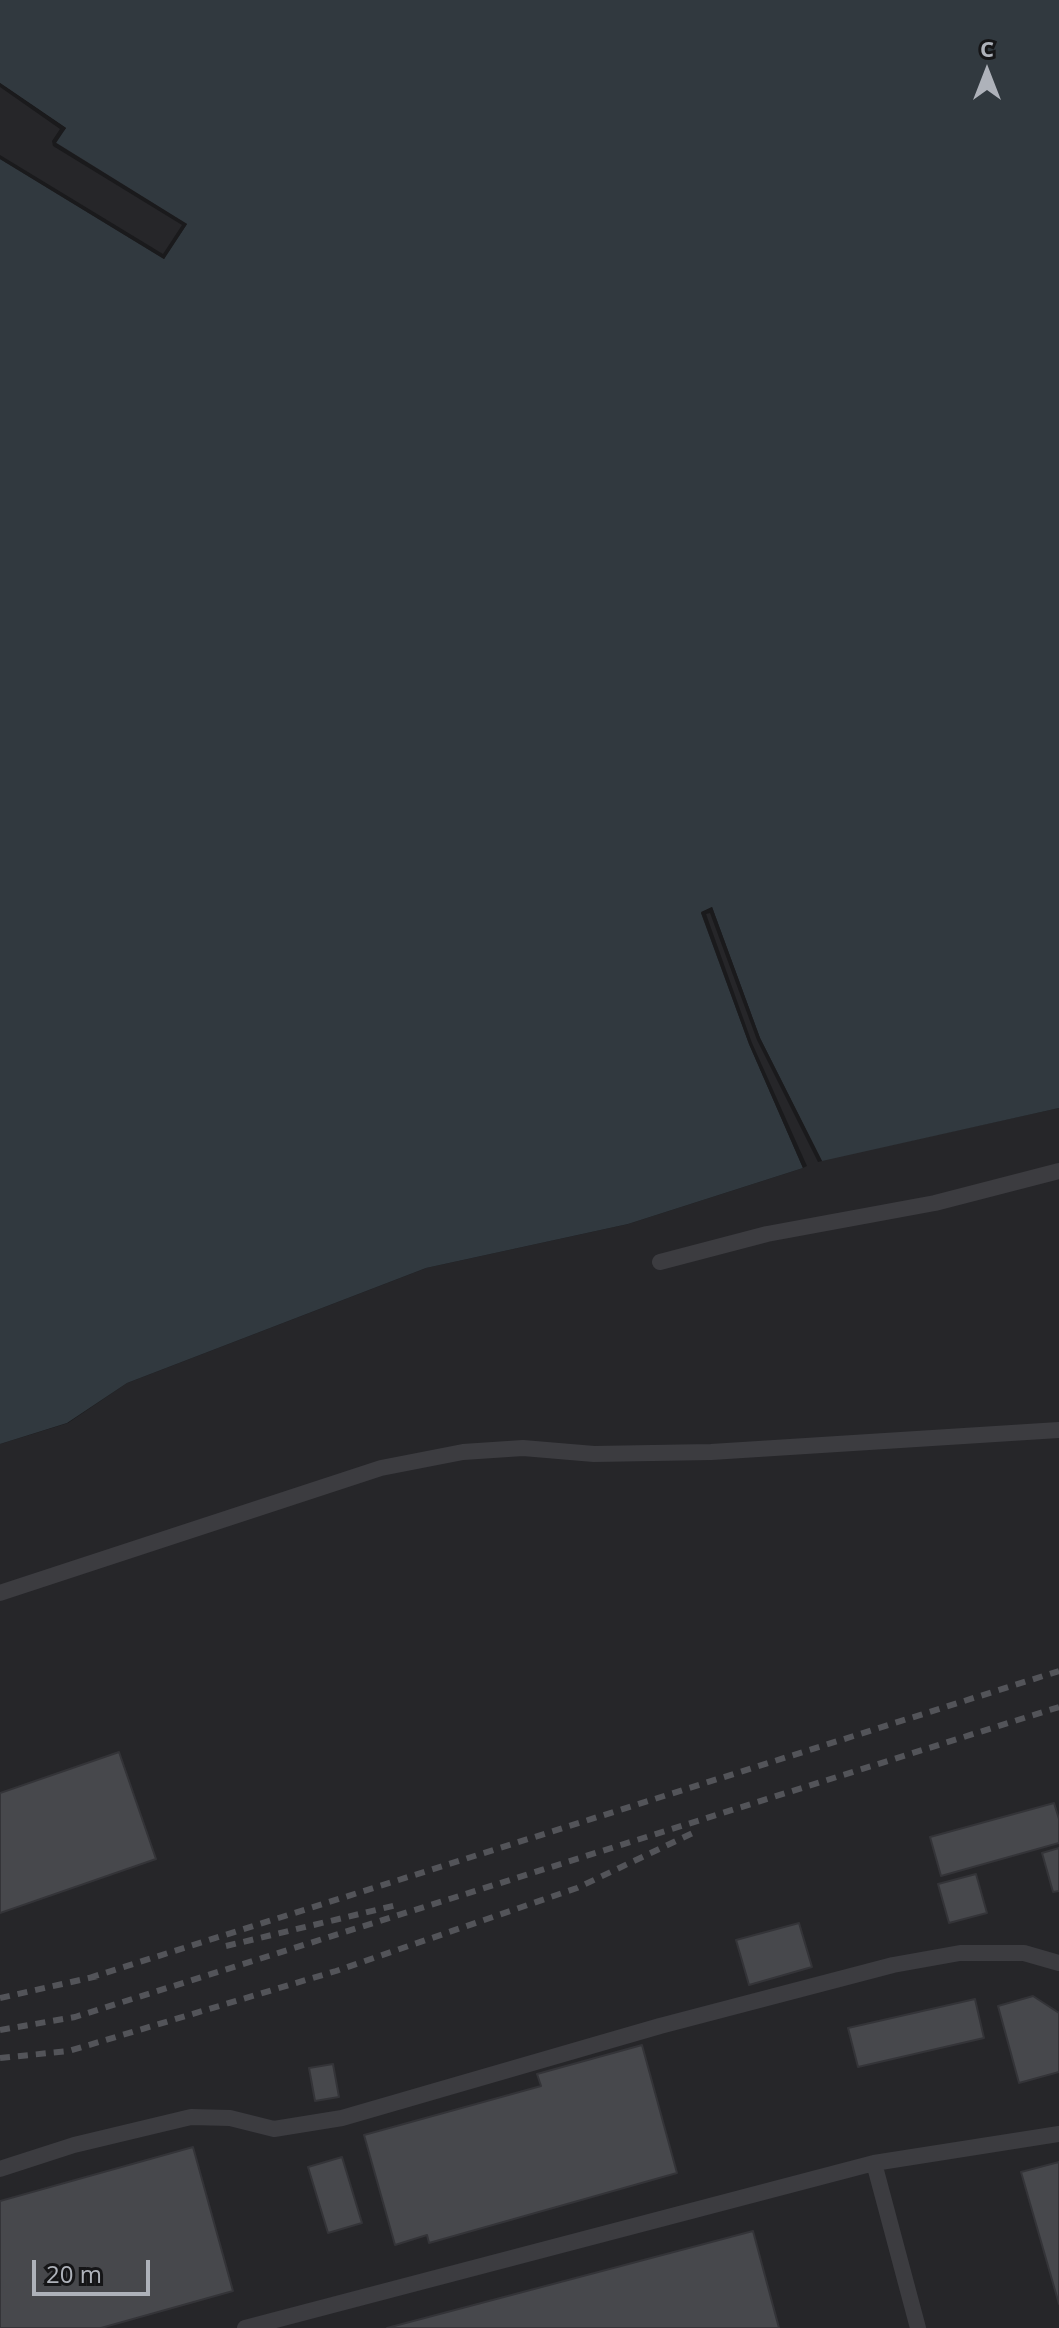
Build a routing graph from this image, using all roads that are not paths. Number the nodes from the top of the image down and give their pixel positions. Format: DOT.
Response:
graph roads {
  1 [pos="1059,1171"];
  2 [pos="660,1262"];
  3 [pos="1059,1430"];
  4 [pos="0,1593"];
  5 [pos="1059,1963"];
  6 [pos="1059,2134"];
  7 [pos="874,2163"];
  8 [pos="0,2169"];
  9 [pos="245,2328"];
  10 [pos="918,2328"];
  1 -- 2 [label="lane"];
  3 -- 4 [label="lane"];
  5 -- 8 [label="lane"];
  6 -- 7 [label="lane"];
  7 -- 9 [label="lane"];
  7 -- 10 [label="lane"];
}
